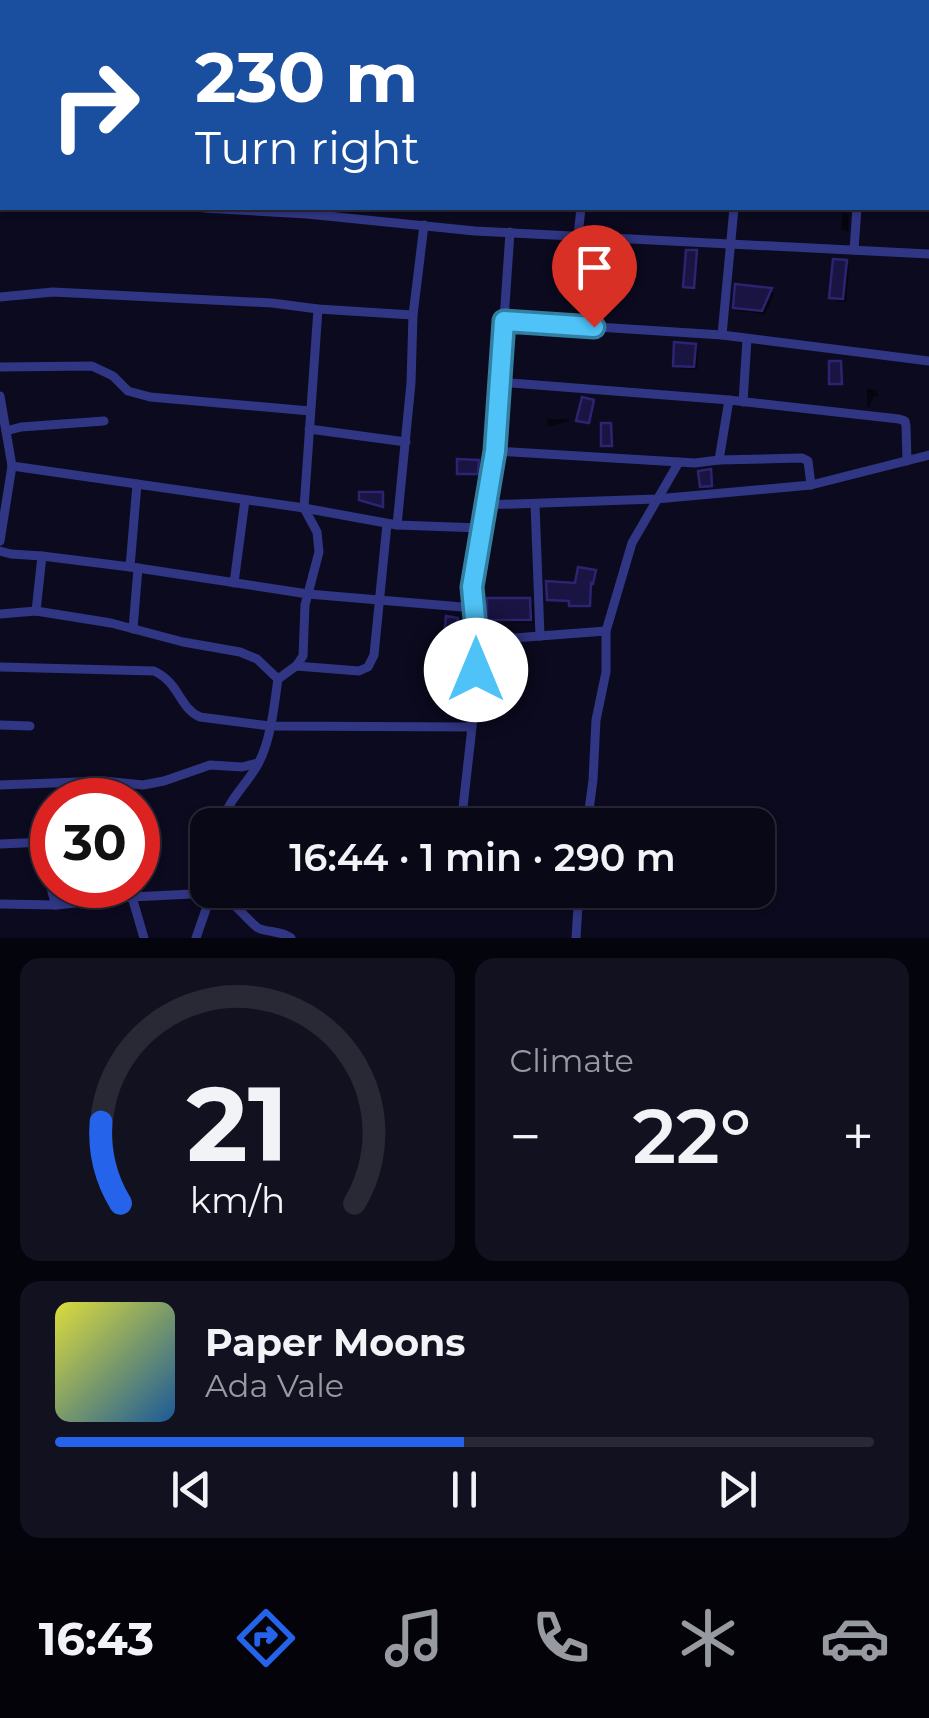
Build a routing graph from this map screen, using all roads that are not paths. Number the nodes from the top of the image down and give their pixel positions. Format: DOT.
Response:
graph roads {
  1 [pos="270,210"];
  2 [pos="580,210"];
  3 [pos="734,210"];
  4 [pos="857,210"];
  5 [pos="424,225"];
  6 [pos="510,232"];
  7 [pos="578,236"];
  8 [pos="732,244"];
  9 [pos="854,250"];
  10 [pos="929,254"];
  11 [pos="0,297"];
  12 [pos="318,310"];
  13 [pos="413,315"];
  14 [pos="504,321"];
  15 [pos="722,335"];
  16 [pos="747,339"];
  17 [pos="929,360"];
  18 [pos="0,367"];
  19 [pos="499,382"];
  20 [pos="0,396"];
  21 [pos="728,400"];
  22 [pos="743,402"];
  23 [pos="310,410"];
  24 [pos="104,420"];
  25 [pos="309,428"];
  26 [pos="6,432"];
  27 [pos="406,442"];
  28 [pos="495,451"];
  29 [pos="929,454"];
  30 [pos="719,460"];
  31 [pos="907,461"];
  32 [pos="679,462"];
  33 [pos="12,466"];
  34 [pos="137,484"];
  35 [pos="811,485"];
  36 [pos="245,500"];
  37 [pos="656,500"];
  38 [pos="535,504"];
  39 [pos="484,506"];
  40 [pos="304,508"];
  41 [pos="392,525"];
  42 [pos="480,528"];
  43 [pos="0,541"];
  44 [pos="0,551"];
  45 [pos="42,556"];
  46 [pos="134,567"];
  47 [pos="234,582"];
  48 [pos="308,594"];
  49 [pos="380,599"];
  50 [pos="474,608"];
  51 [pos="36,611"];
  52 [pos="0,614"];
  53 [pos="134,629"];
  54 [pos="606,631"];
  55 [pos="540,636"];
  56 [pos="477,641"];
  57 [pos="296,666"];
  58 [pos="0,667"];
  59 [pos="278,679"];
  60 [pos="0,725"];
  61 [pos="30,726"];
  62 [pos="270,726"];
  63 [pos="472,727"];
  64 [pos="259,763"];
  65 [pos="0,785"];
  66 [pos="227,808"];
  67 [pos="463,808"];
  68 [pos="589,808"];
  69 [pos="30,843"];
  70 [pos="0,844"];
  71 [pos="190,893"];
  72 [pos="160,896"];
  73 [pos="0,904"];
  74 [pos="30,905"];
  75 [pos="135,908"];
  76 [pos="208,908"];
  77 [pos="238,908"];
  78 [pos="578,908"];
  79 [pos="144,938"];
  80 [pos="196,938"];
  81 [pos="291,938"];
  82 [pos="576,938"];
  1 -- 5 [label="street"];
  2 -- 7 [label="street"];
  3 -- 8 [label="street"];
  4 -- 9 [label="street"];
  5 -- 6 [label="street"];
  5 -- 13 [label="street"];
  6 -- 7 [label="street"];
  6 -- 14 [label="street"];
  7 -- 8 [label="street"];
  8 -- 9 [label="street"];
  8 -- 15 [label="street"];
  9 -- 10 [label="street"];
  11 -- 12 [label="street"];
  12 -- 13 [label="street"];
  12 -- 23 [label="street"];
  13 -- 27 [label="street"];
  14 -- 15 [label="street"];
  14 -- 19 [label="street"];
  15 -- 16 [label="street"];
  16 -- 17 [label="street"];
  16 -- 22 [label="street"];
  18 -- 23 [label="street"];
  19 -- 21 [label="street"];
  19 -- 28 [label="street"];
  20 -- 26 [label="street"];
  21 -- 22 [label="street"];
  21 -- 30 [label="street"];
  22 -- 31 [label="street"];
  23 -- 25 [label="street"];
  24 -- 26 [label="street"];
  25 -- 27 [label="street"];
  25 -- 40 [label="street"];
  26 -- 33 [label="street"];
  27 -- 41 [label="street"];
  28 -- 32 [label="street"];
  28 -- 39 [label="street"];
  29 -- 31 [label="street"];
  30 -- 32 [label="street"];
  30 -- 35 [label="street"];
  31 -- 35 [label="street"];
  32 -- 37 [label="street"];
  33 -- 34 [label="street"];
  33 -- 43 [label="street"];
  34 -- 36 [label="street"];
  34 -- 46 [label="street"];
  35 -- 37 [label="street"];
  36 -- 40 [label="street"];
  36 -- 47 [label="street"];
  37 -- 38 [label="street"];
  37 -- 54 [label="street"];
  38 -- 39 [label="street"];
  38 -- 55 [label="street"];
  39 -- 42 [label="street"];
  40 -- 41 [label="street"];
  40 -- 48 [label="street"];
  41 -- 42 [label="street"];
  41 -- 49 [label="street"];
  42 -- 50 [label="street"];
  44 -- 45 [label="street"];
  45 -- 46 [label="street"];
  45 -- 51 [label="street"];
  46 -- 47 [label="street"];
  46 -- 53 [label="street"];
  47 -- 48 [label="street"];
  48 -- 49 [label="street"];
  48 -- 57 [label="street"];
  49 -- 50 [label="street"];
  49 -- 57 [label="street"];
  50 -- 56 [label="street"];
  51 -- 52 [label="street"];
  51 -- 53 [label="street"];
  53 -- 59 [label="street"];
  54 -- 55 [label="street"];
  54 -- 68 [label="street"];
  55 -- 56 [label="street"];
  56 -- 63 [label="street"];
  57 -- 59 [label="street"];
  58 -- 62 [label="street"];
  59 -- 62 [label="street"];
  60 -- 61 [label="street"];
  62 -- 63 [label="street"];
  62 -- 64 [label="street"];
  63 -- 67 [label="street"];
  64 -- 65 [label="street"];
  64 -- 66 [label="street"];
  69 -- 70 [label="street"];
  71 -- 72 [label="street"];
  73 -- 74 [label="street"];
  75 -- 79 [label="street"];
  76 -- 80 [label="street"];
  77 -- 81 [label="street"];
  78 -- 82 [label="street"];
}
